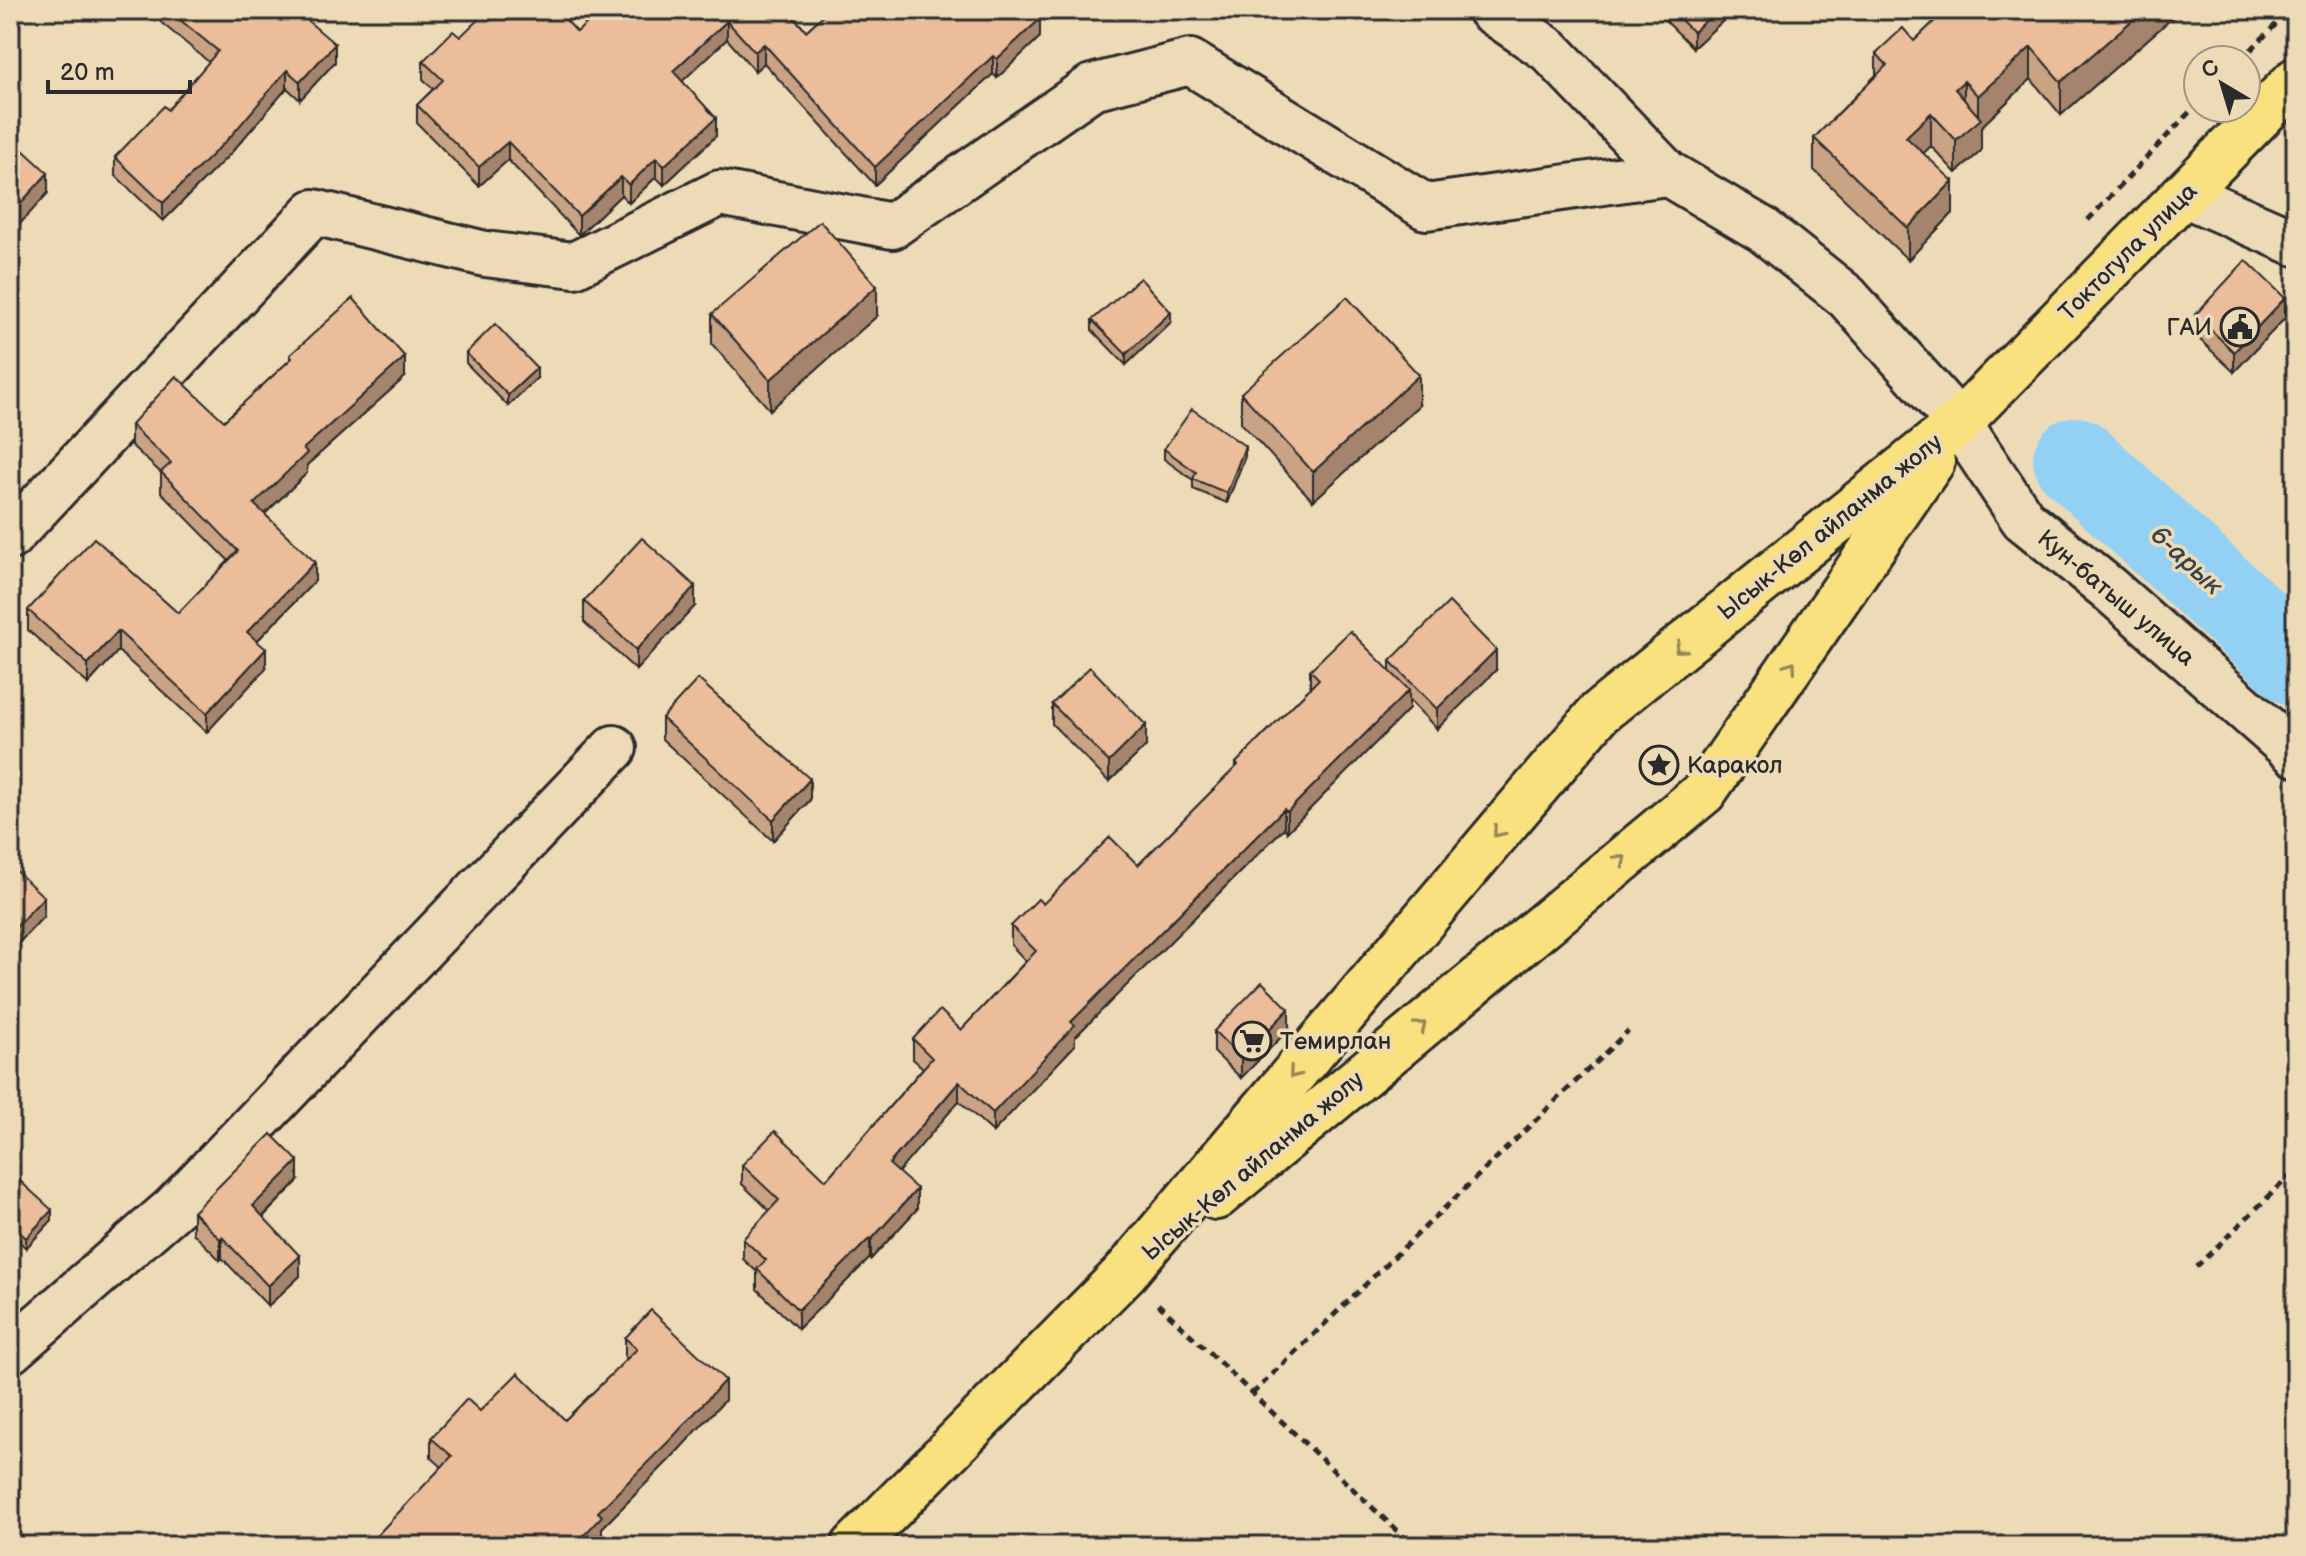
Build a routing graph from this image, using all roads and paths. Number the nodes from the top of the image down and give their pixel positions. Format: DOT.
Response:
graph roads {
  1 [pos="1490,10"];
  2 [pos="2290,10"];
  3 [pos="2257,44"];
  4 [pos="2296,80"];
  5 [pos="1667,173"];
  6 [pos="2184,194"];
  7 [pos="2296,243"];
  8 [pos="1959,423"];
  9 [pos="10,537"];
  10 [pos="614,748"];
  11 [pos="2296,754"];
  12 [pos="1628,1031"];
  13 [pos="2296,1170"];
  14 [pos="2196,1267"];
  15 [pos="1125,1273"];
  16 [pos="10,1351"];
  17 [pos="1252,1394"];
  18 [pos="854,1546"];
  19 [pos="1413,1546"];
  1 -- 5 [label="street, Кун-батыш улица"];
  2 -- 3 [label="path"];
  4 -- 6 [label="highway, Токтогула улица"];
  5 -- 8 [label="street, Кун-батыш улица"];
  5 -- 9 [label="street"];
  6 -- 7 [label="street"];
  6 -- 8 [label="highway, Токтогула улица"];
  8 -- 11 [label="street, Кун-батыш улица"];
  8 -- 15 [label="highway, Ысык-Көл айланма жолу, one-way"];
  15 -- 8 [label="highway, Ысык-Көл айланма жолу, one-way"];
  10 -- 16 [label="street"];
  12 -- 17 [label="path"];
  13 -- 14 [label="path"];
  15 -- 17 [label="path"];
  15 -- 18 [label="highway, Ысык-Көл айланма жолу"];
  17 -- 19 [label="path"];
}
